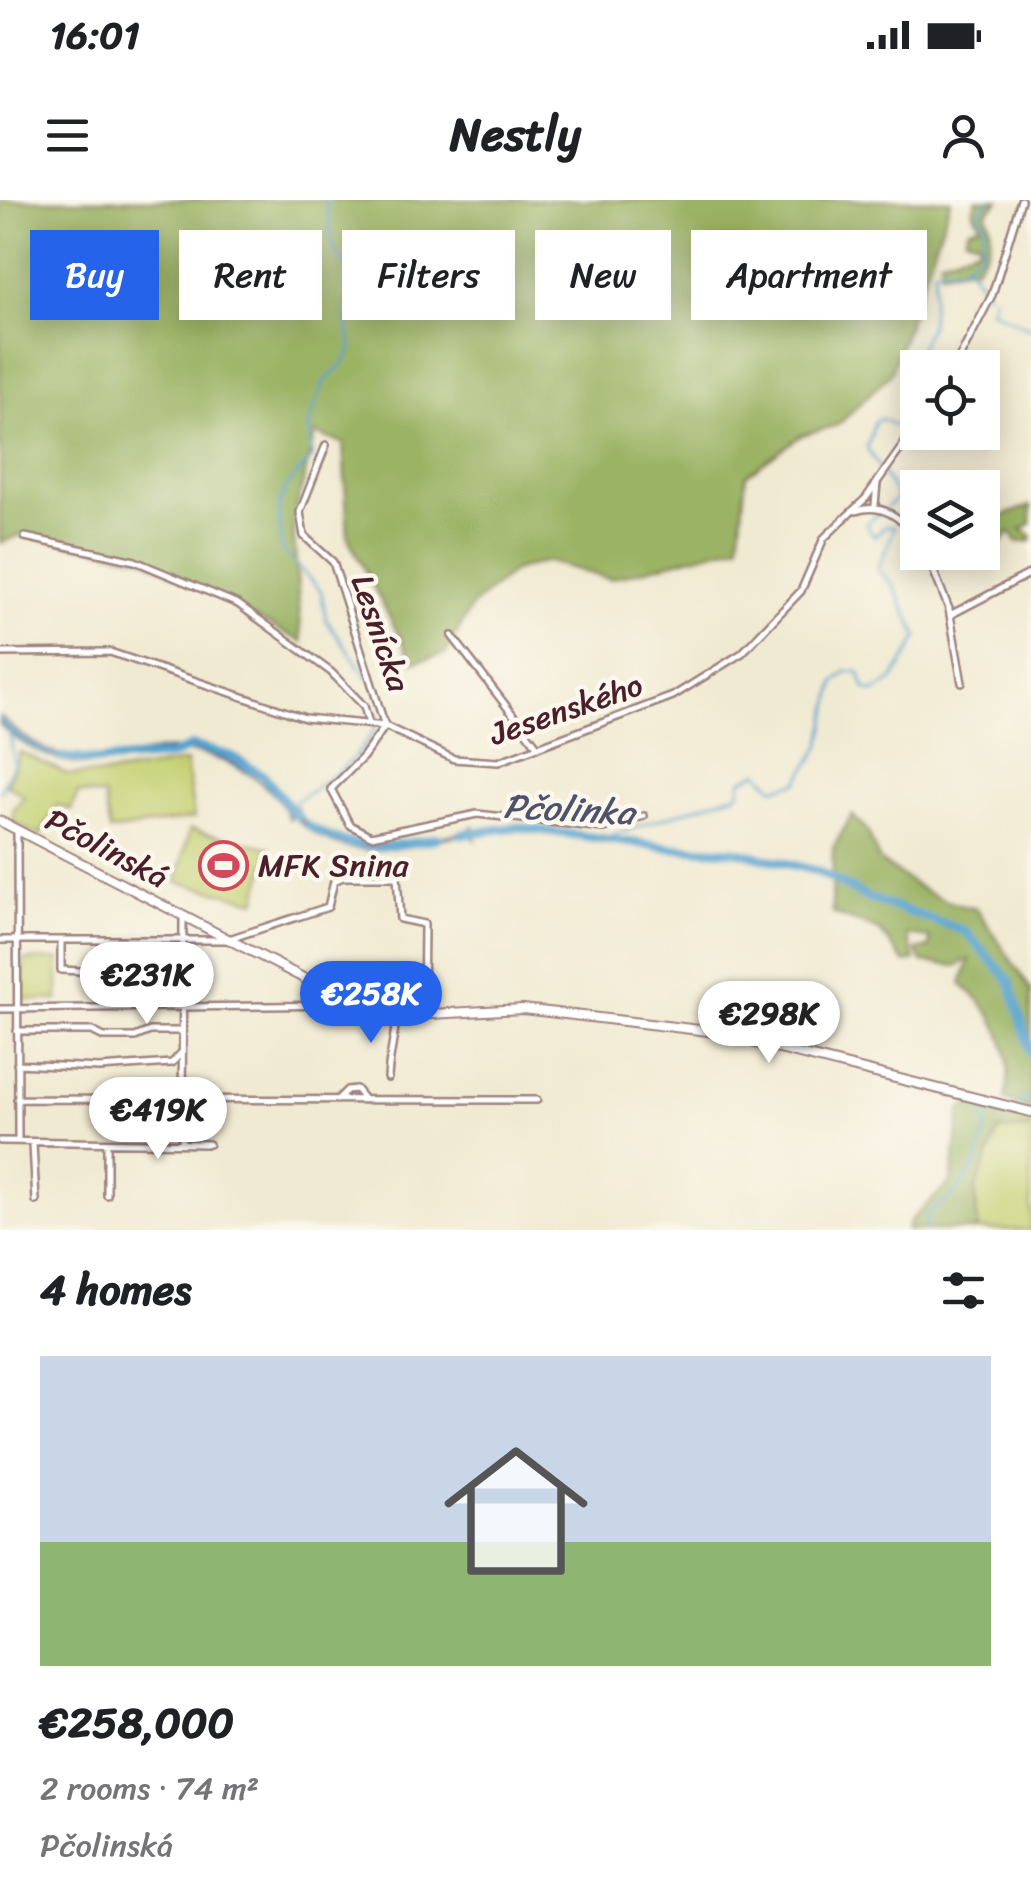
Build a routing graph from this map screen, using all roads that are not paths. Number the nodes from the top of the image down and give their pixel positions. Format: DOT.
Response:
graph roads {
  1 [pos="1020,200"];
  2 [pos="963,350"];
  3 [pos="326,445"];
  4 [pos="901,450"];
  5 [pos="877,483"];
  6 [pos="875,505"];
  7 [pos="853,512"];
  8 [pos="900,522"];
  9 [pos="24,537"];
  10 [pos="933,570"];
  11 [pos="1031,573"];
  12 [pos="950,615"];
  13 [pos="452,636"];
  14 [pos="0,653"];
  15 [pos="962,682"];
  16 [pos="369,724"];
  17 [pos="385,726"];
  18 [pos="538,747"];
  19 [pos="644,816"];
  20 [pos="0,820"];
  21 [pos="17,829"];
  22 [pos="183,916"];
  23 [pos="182,938"];
  24 [pos="0,940"];
  25 [pos="17,940"];
  26 [pos="61,940"];
  27 [pos="226,940"];
  28 [pos="80,970"];
  29 [pos="350,1006"];
  30 [pos="0,1009"];
  31 [pos="182,1009"];
  32 [pos="17,1010"];
  33 [pos="424,1014"];
  34 [pos="396,1016"];
  35 [pos="17,1031"];
  36 [pos="182,1031"];
  37 [pos="182,1052"];
  38 [pos="17,1064"];
  39 [pos="388,1078"];
  40 [pos="182,1098"];
  41 [pos="17,1099"];
  42 [pos="338,1100"];
  43 [pos="364,1100"];
  44 [pos="538,1100"];
  45 [pos="1031,1112"];
  46 [pos="0,1141"];
  47 [pos="18,1141"];
  48 [pos="33,1144"];
  49 [pos="182,1144"];
  50 [pos="209,1144"];
  51 [pos="107,1145"];
  52 [pos="107,1195"];
  53 [pos="36,1201"];
  1 -- 2 [label="street"];
  3 -- 17 [label="street, Lesnícka"];
  4 -- 5 [label="street, Jesenského"];
  5 -- 6 [label="street"];
  5 -- 7 [label="street, Jesenského"];
  6 -- 7 [label="street"];
  6 -- 8 [label="street"];
  7 -- 18 [label="street, Jesenského"];
  9 -- 16 [label="street"];
  10 -- 12 [label="street"];
  11 -- 12 [label="street"];
  12 -- 15 [label="street"];
  13 -- 18 [label="street"];
  14 -- 16 [label="street, Jesenského"];
  16 -- 17 [label="street, Jesenského"];
  17 -- 18 [label="street, Jesenského"];
  17 -- 19 [label="street, Lesnícka"];
  20 -- 21 [label="main road, Pčolinská"];
  21 -- 22 [label="main road, Pčolinská"];
  21 -- 25 [label="street"];
  22 -- 23 [label="street"];
  22 -- 27 [label="main road, Pčolinská"];
  23 -- 26 [label="street"];
  23 -- 27 [label="street"];
  23 -- 31 [label="street"];
  24 -- 25 [label="street"];
  25 -- 26 [label="street"];
  25 -- 32 [label="street"];
  26 -- 28 [label="street"];
  27 -- 29 [label="main road, Pčolinská"];
  27 -- 33 [label="street"];
  29 -- 31 [label="street"];
  29 -- 34 [label="main road, Pčolinská"];
  30 -- 32 [label="street"];
  31 -- 32 [label="street"];
  31 -- 36 [label="street"];
  32 -- 35 [label="street"];
  33 -- 34 [label="main road, Pčolinská"];
  33 -- 45 [label="main road, Pčolinská"];
  34 -- 39 [label="street"];
  35 -- 36 [label="street"];
  35 -- 38 [label="street"];
  36 -- 37 [label="street"];
  37 -- 38 [label="street"];
  37 -- 40 [label="street"];
  38 -- 41 [label="street"];
  40 -- 41 [label="street"];
  40 -- 42 [label="street"];
  40 -- 49 [label="street"];
  41 -- 47 [label="street"];
  42 -- 43 [label="street"];
  42 -- 43 [label="street"];
  43 -- 44 [label="street"];
  46 -- 47 [label="street"];
  47 -- 48 [label="street"];
  48 -- 51 [label="street"];
  48 -- 53 [label="street"];
  49 -- 50 [label="street"];
  49 -- 51 [label="street"];
  51 -- 52 [label="street"];
}
